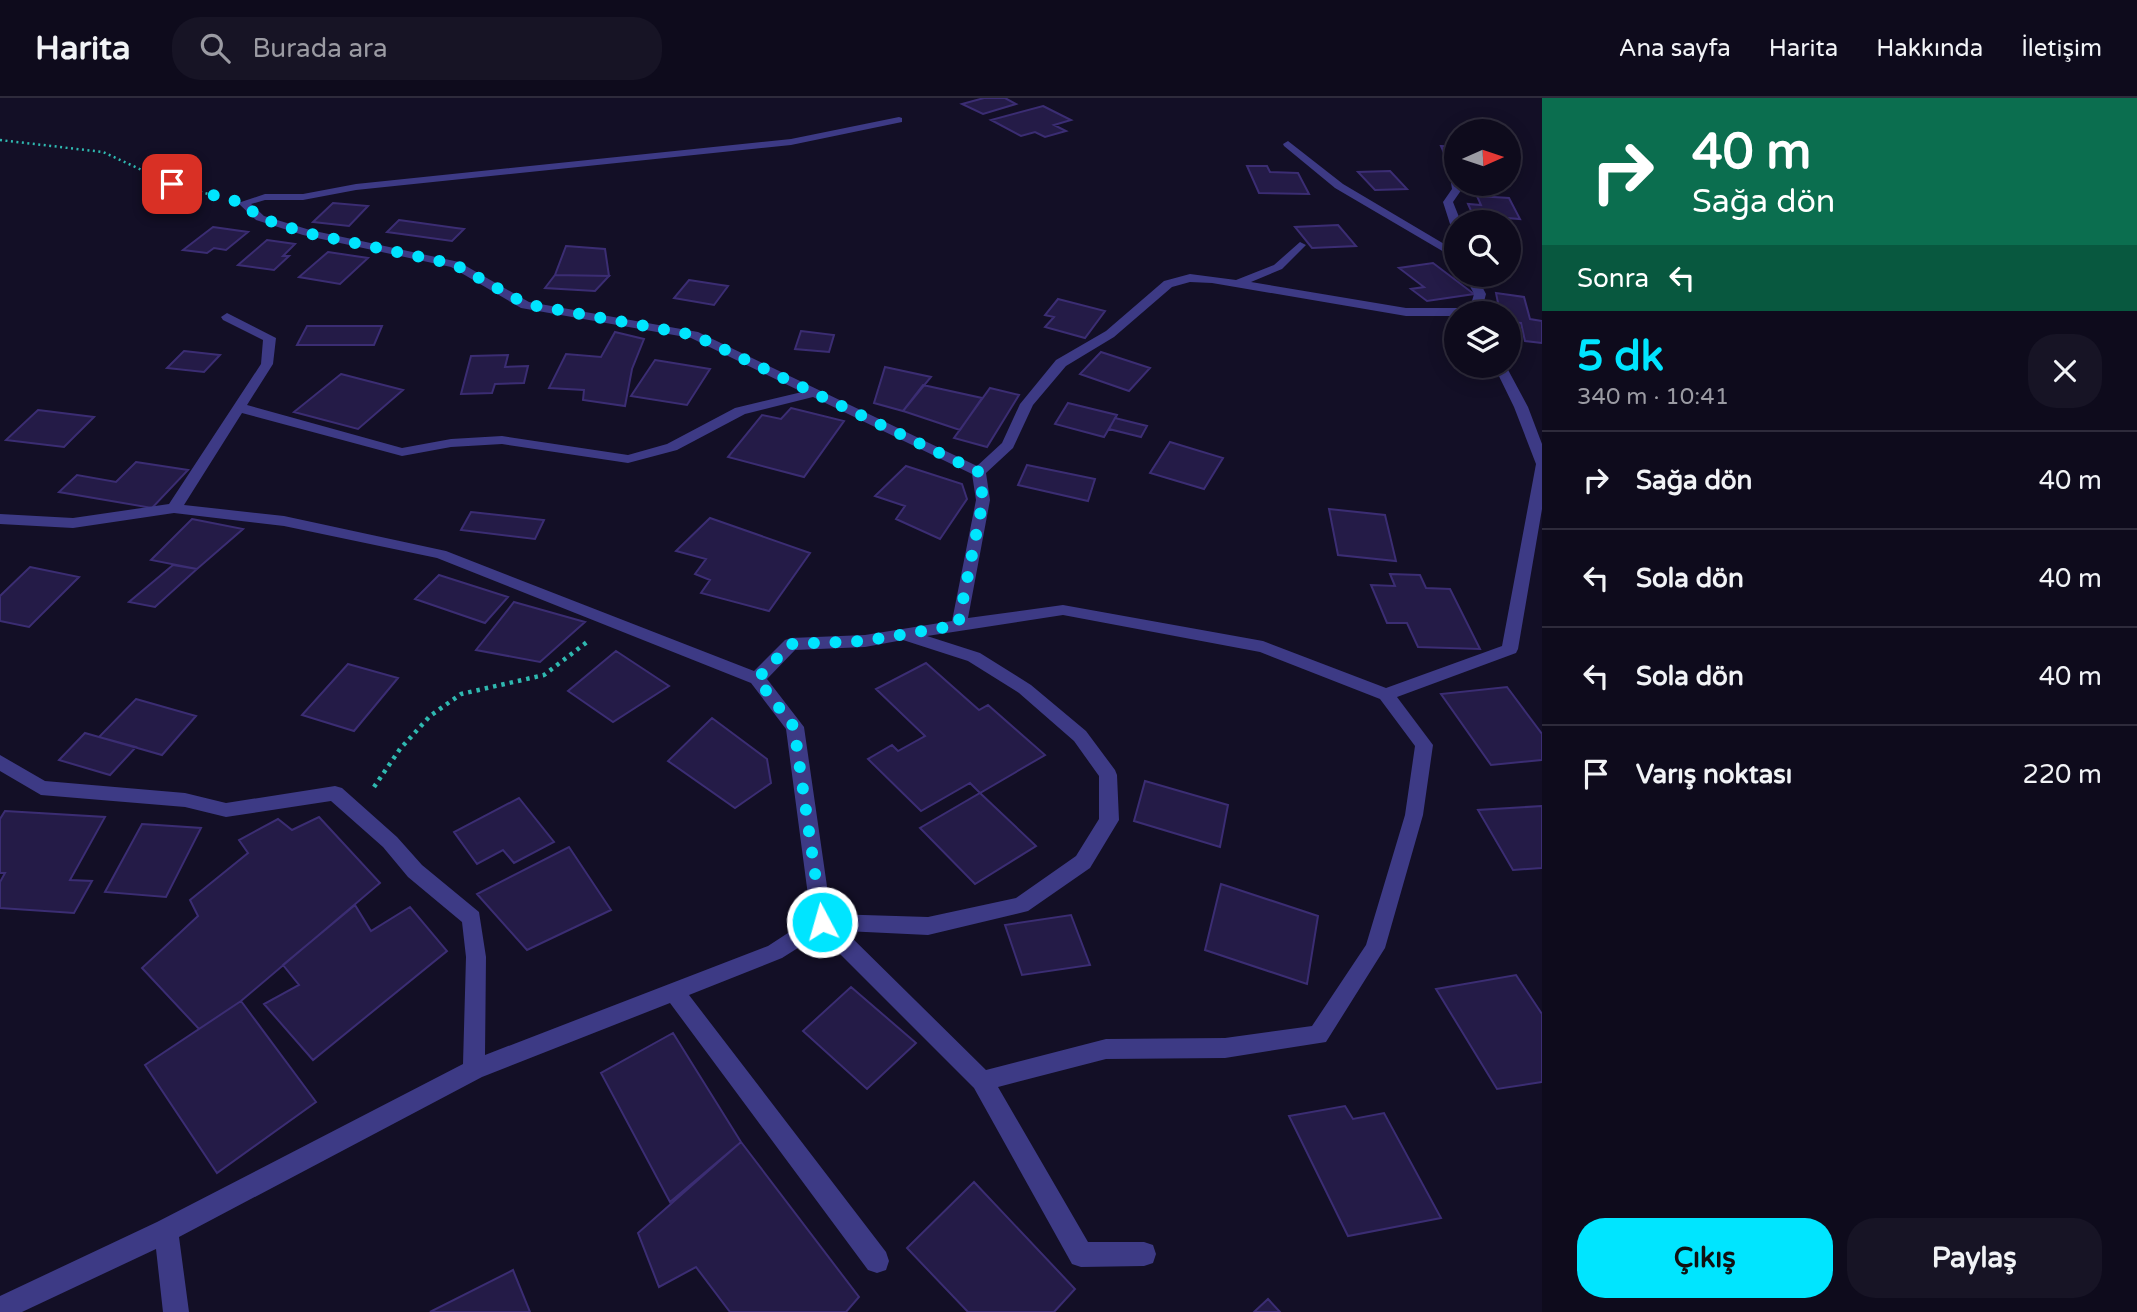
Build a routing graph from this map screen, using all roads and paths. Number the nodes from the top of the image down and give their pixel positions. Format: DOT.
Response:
graph roads {
  1 [pos="899,120"];
  2 [pos="0,140"];
  3 [pos="1288,144"];
  4 [pos="243,203"];
  5 [pos="1300,245"];
  6 [pos="1444,249"];
  7 [pos="1237,283"];
  8 [pos="1444,313"];
  9 [pos="227,317"];
  10 [pos="1506,378"];
  11 [pos="813,393"];
  12 [pos="241,408"];
  13 [pos="1542,465"];
  14 [pos="979,472"];
  15 [pos="174,508"];
  16 [pos="0,519"];
  17 [pos="610,619"];
  18 [pos="958,625"];
  19 [pos="906,635"];
  20 [pos="757,679"];
  21 [pos="1386,695"];
  22 [pos="0,762"];
  23 [pos="358,812"];
  24 [pos="822,922"];
  25 [pos="674,992"];
  26 [pos="474,1070"];
  27 [pos="982,1081"];
  28 [pos="166,1231"];
  29 [pos="1144,1254"];
  30 [pos="877,1261"];
  31 [pos="0,1309"];
  32 [pos="176,1312"];
  1 -- 4 [label="street"];
  2 -- 4 [label="path"];
  3 -- 6 [label="street"];
  4 -- 11 [label="street"];
  5 -- 7 [label="street"];
  7 -- 8 [label="street"];
  7 -- 14 [label="street"];
  9 -- 12 [label="street"];
  10 -- 13 [label="street"];
  11 -- 12 [label="street"];
  11 -- 14 [label="street"];
  12 -- 15 [label="street"];
  13 -- 21 [label="street"];
  14 -- 18 [label="street"];
  15 -- 16 [label="street"];
  15 -- 17 [label="street"];
  17 -- 20 [label="street"];
  17 -- 23 [label="path"];
  18 -- 19 [label="street"];
  18 -- 21 [label="street"];
  19 -- 20 [label="street"];
  19 -- 24 [label="street"];
  20 -- 24 [label="street"];
  21 -- 27 [label="street"];
  22 -- 23 [label="street"];
  23 -- 26 [label="street"];
  24 -- 25 [label="street"];
  24 -- 27 [label="street"];
  25 -- 26 [label="street"];
  25 -- 30 [label="street"];
  26 -- 28 [label="street"];
  27 -- 29 [label="street"];
  28 -- 31 [label="street"];
  28 -- 32 [label="street"];
}
